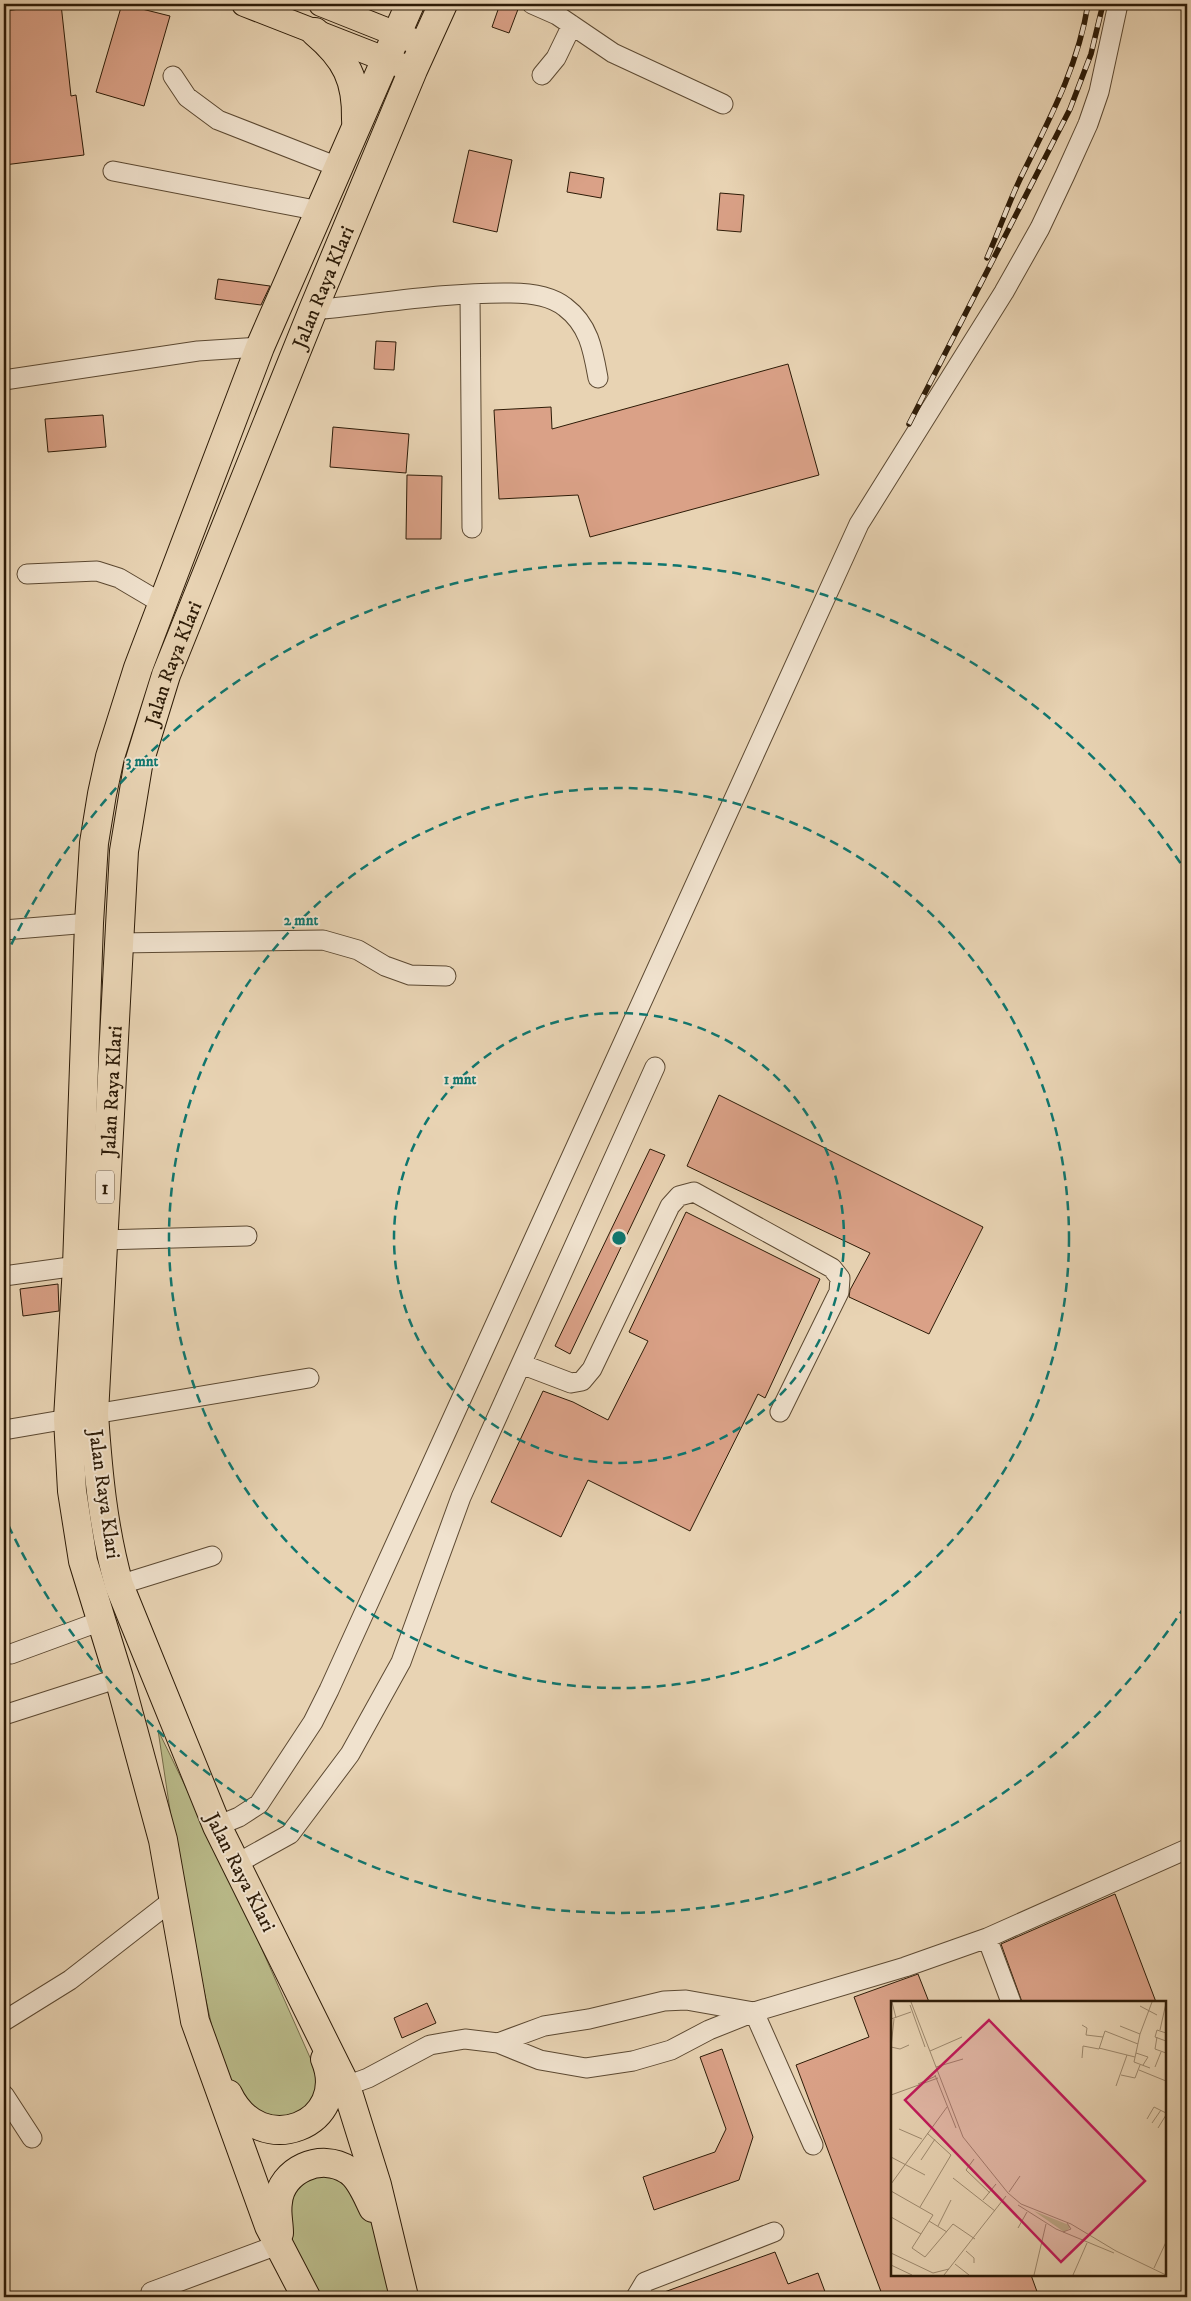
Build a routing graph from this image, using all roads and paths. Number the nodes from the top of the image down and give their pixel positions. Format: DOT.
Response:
graph roads {
  1 [pos="244,4"];
  2 [pos="321,4"];
  3 [pos="410,4"];
  4 [pos="443,4"];
  5 [pos="532,4"];
  6 [pos="1118,4"];
  7 [pos="572,24"];
  8 [pos="315,32"];
  9 [pos="396,34"];
  10 [pos="424,45"];
  11 [pos="384,59"];
  12 [pos="413,70"];
  13 [pos="542,75"];
  14 [pos="173,76"];
  15 [pos="723,104"];
  16 [pos="356,124"];
  17 [pos="338,167"];
  18 [pos="113,171"];
  19 [pos="320,211"];
  20 [pos="470,295"];
  21 [pos="313,310"];
  22 [pos="260,347"];
  23 [pos="598,378"];
  24 [pos="4,380"];
  25 [pos="472,528"];
  26 [pos="27,574"];
  27 [pos="163,604"];
  28 [pos="89,923"];
  29 [pos="4,930"];
  30 [pos="118,943"];
  31 [pos="446,976"];
  32 [pos="655,1067"];
  33 [pos="247,1236"];
  34 [pos="102,1240"];
  35 [pos="77,1266"];
  36 [pos="4,1276"];
  37 [pos="521,1364"];
  38 [pos="309,1378"];
  39 [pos="780,1412"];
  40 [pos="81,1416"];
  41 [pos="4,1430"];
  42 [pos="212,1556"];
  43 [pos="119,1585"];
  44 [pos="101,1621"];
  45 [pos="11,1654"];
  46 [pos="120,1678"];
  47 [pos="4,1715"];
  48 [pos="216,1826"];
  49 [pos="1187,1849"];
  50 [pos="236,1864"];
  51 [pos="174,1899"];
  52 [pos="987,1938"];
  53 [pos="277,1944"];
  54 [pos="1011,2001"];
  55 [pos="754,2012"];
  56 [pos="4,2021"];
  57 [pos="195,2022"];
  58 [pos="498,2043"];
  59 [pos="346,2086"];
  60 [pos="4,2095"];
  61 [pos="32,2138"];
  62 [pos="813,2145"];
  63 [pos="774,2232"];
  64 [pos="280,2244"];
  65 [pos="392,2248"];
  66 [pos="151,2292"];
  67 [pos="306,2297"];
  68 [pos="404,2297"];
  69 [pos="636,2297"];
  1 -- 8 [label="main road"];
  2 -- 9 [label="main road"];
  3 -- 9 [label="highway, Jalan Raya Klari / 1"];
  4 -- 10 [label="highway, Jalan Raya Klari / 1"];
  5 -- 7 [label="street"];
  6 -- 48 [label="street"];
  7 -- 13 [label="street"];
  7 -- 15 [label="street"];
  8 -- 11 [label="main road"];
  8 -- 16 [label="highway"];
  9 -- 10 [label="main road"];
  9 -- 11 [label="highway, Jalan Raya Klari / 1"];
  10 -- 12 [label="highway, Jalan Raya Klari / 1"];
  11 -- 12 [label="main road"];
  11 -- 16 [label="highway, Jalan Raya Klari / 1"];
  12 -- 21 [label="highway, Jalan Raya Klari / 1"];
  14 -- 17 [label="street"];
  16 -- 17 [label="highway, Jalan Raya Klari / 1"];
  17 -- 19 [label="highway, Jalan Raya Klari / 1"];
  18 -- 19 [label="street"];
  19 -- 22 [label="highway, Jalan Raya Klari / 1"];
  20 -- 21 [label="street"];
  20 -- 23 [label="street"];
  20 -- 25 [label="street"];
  21 -- 30 [label="highway, Jalan Raya Klari / 1"];
  22 -- 24 [label="street"];
  22 -- 27 [label="highway, Jalan Raya Klari / 1"];
  26 -- 27 [label="street"];
  27 -- 28 [label="highway, Jalan Raya Klari / 1"];
  28 -- 29 [label="street"];
  28 -- 35 [label="highway, Jalan Raya Klari / 1"];
  30 -- 31 [label="street"];
  30 -- 34 [label="highway, Jalan Raya Klari / 1"];
  32 -- 37 [label="street"];
  33 -- 34 [label="street"];
  34 -- 40 [label="highway, Jalan Raya Klari / 1"];
  35 -- 36 [label="street"];
  35 -- 40 [label="highway, Jalan Raya Klari / 1"];
  37 -- 39 [label="street"];
  37 -- 50 [label="street"];
  38 -- 40 [label="street"];
  40 -- 41 [label="street"];
  40 -- 43 [label="highway, Jalan Raya Klari / 1"];
  40 -- 44 [label="highway, Jalan Raya Klari / 1"];
  42 -- 43 [label="street"];
  43 -- 48 [label="highway, Jalan Raya Klari / 1"];
  44 -- 45 [label="street"];
  44 -- 46 [label="highway, Jalan Raya Klari / 1"];
  46 -- 47 [label="street"];
  46 -- 51 [label="highway, Jalan Raya Klari / 1"];
  48 -- 50 [label="highway, Jalan Raya Klari / 1"];
  49 -- 52 [label="street"];
  50 -- 53 [label="highway, Jalan Raya Klari / 1"];
  51 -- 56 [label="street"];
  51 -- 57 [label="highway, Jalan Raya Klari / 1"];
  52 -- 54 [label="street"];
  52 -- 55 [label="street"];
  53 -- 57 [label="highway"];
  53 -- 59 [label="highway, Jalan Raya Klari / 1"];
  55 -- 58 [label="street"];
  55 -- 58 [label="street"];
  55 -- 62 [label="street"];
  57 -- 64 [label="highway, Jalan Raya Klari / 1"];
  58 -- 59 [label="street"];
  59 -- 65 [label="highway, Jalan Raya Klari / 1"];
  60 -- 61 [label="street"];
  63 -- 69 [label="street"];
  64 -- 65 [label="highway"];
  64 -- 66 [label="street"];
  64 -- 67 [label="highway, Jalan Raya Klari / 1"];
  65 -- 68 [label="highway, Jalan Raya Klari / 1"];
}
